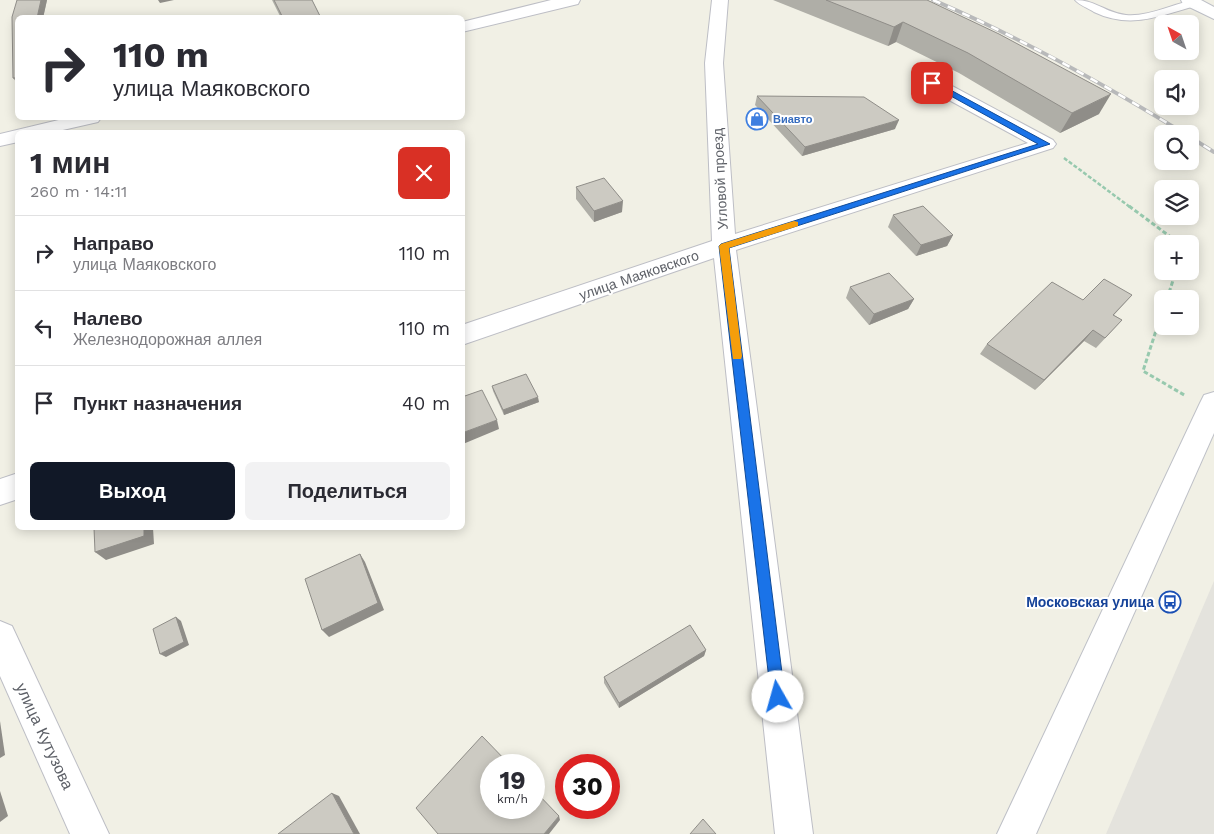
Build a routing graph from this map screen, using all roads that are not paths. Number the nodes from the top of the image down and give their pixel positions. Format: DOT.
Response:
graph roads {
  1 [pos="572,0"];
  2 [pos="720,0"];
  3 [pos="1080,0"];
  4 [pos="1192,2"];
  5 [pos="1214,14"];
  6 [pos="465,26"];
  7 [pos="932,83"];
  8 [pos="82,120"];
  9 [pos="39,130"];
  10 [pos="15,137"];
  11 [pos="0,140"];
  12 [pos="724,246"];
  13 [pos="465,334"];
  14 [pos="1212,406"];
  15 [pos="15,487"];
  16 [pos="0,492"];
  17 [pos="0,638"];
  18 [pos="90,834"];
  19 [pos="794,834"];
  20 [pos="1016,834"];
  1 -- 6 [label="street"];
  2 -- 12 [label="street, Угловой проезд"];
  3 -- 4 [label="lane"];
  4 -- 5 [label="street"];
  7 -- 12 [label="street, улица Маяковского"];
  8 -- 9 [label="street"];
  10 -- 11 [label="street"];
  12 -- 13 [label="street, улица Маяковского"];
  12 -- 19 [label="street, Угловой проезд"];
  14 -- 20 [label="street"];
  15 -- 16 [label="street"];
  17 -- 18 [label="street, улица Кутузова"];
}
